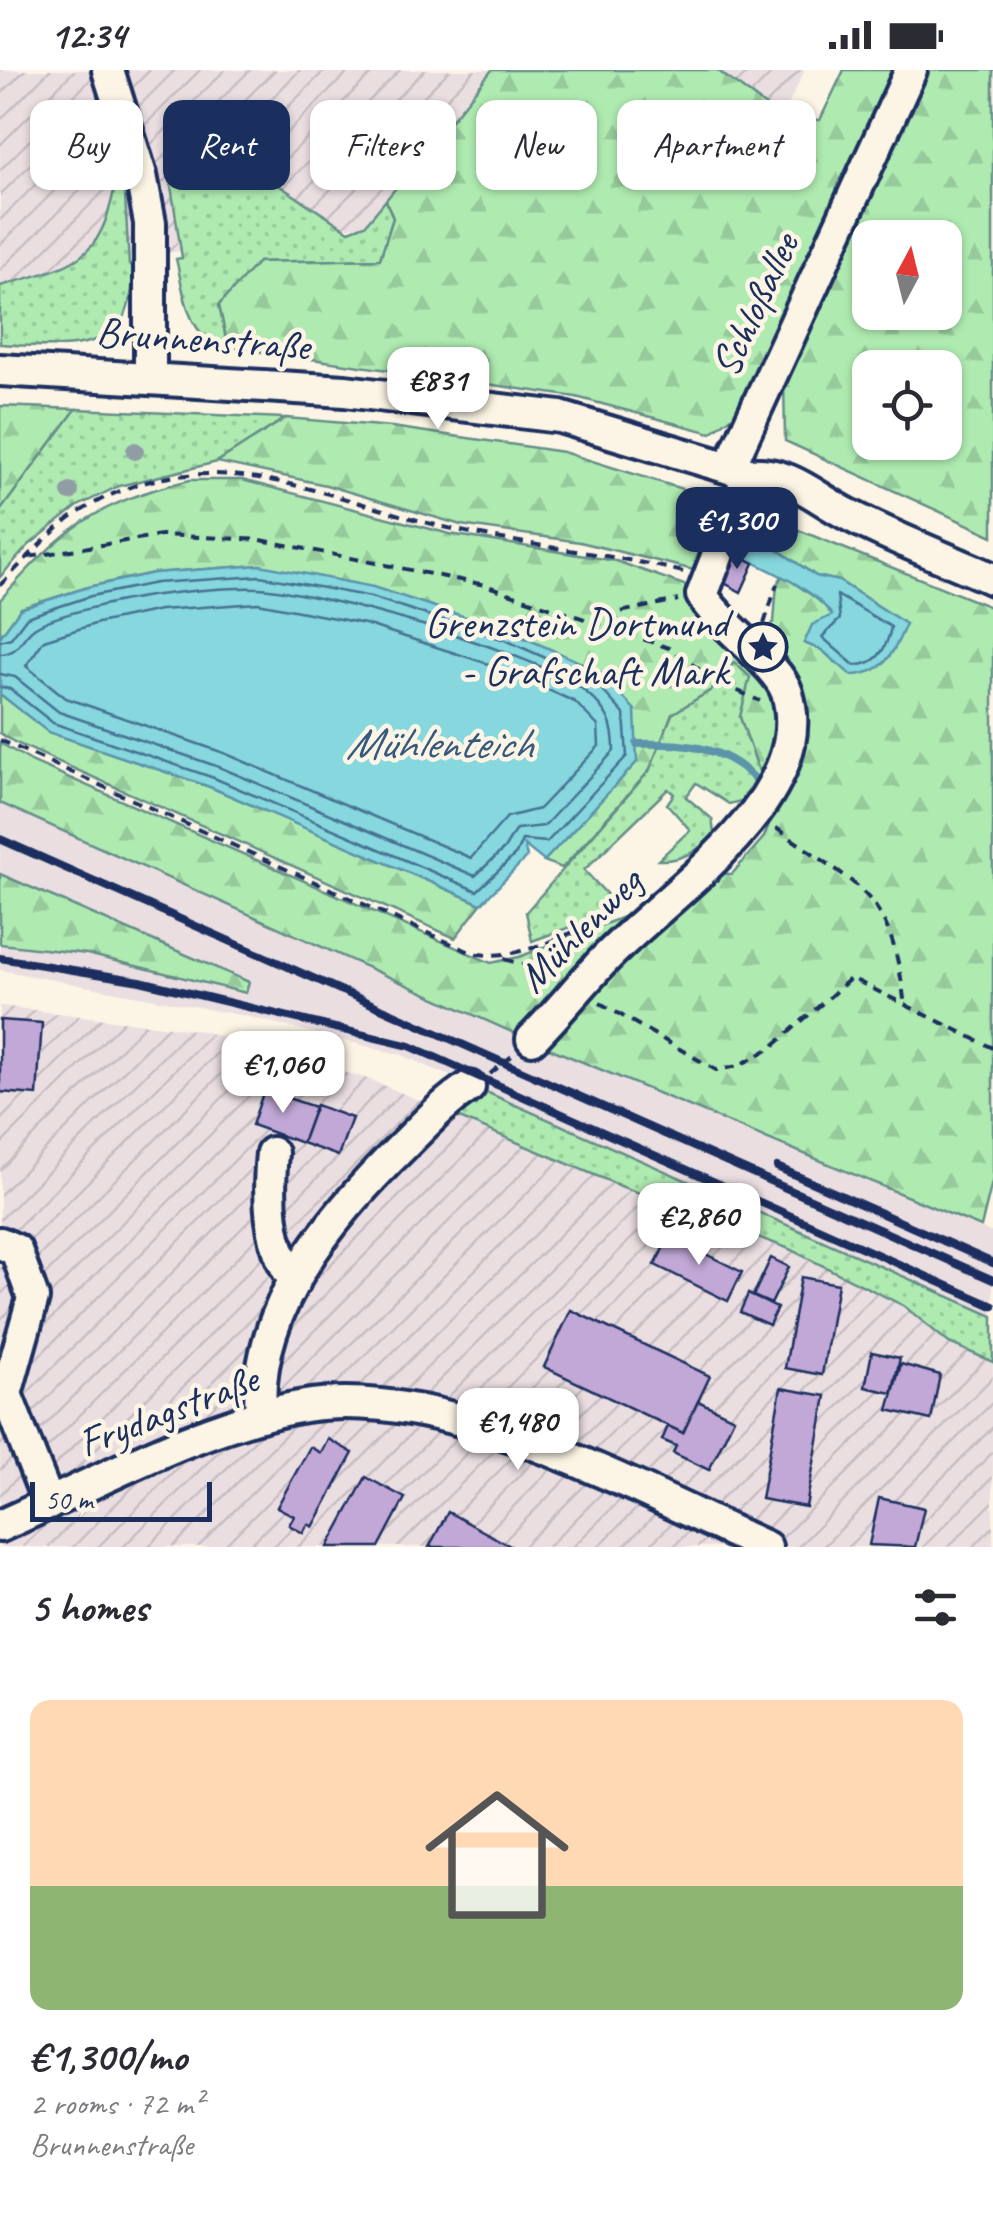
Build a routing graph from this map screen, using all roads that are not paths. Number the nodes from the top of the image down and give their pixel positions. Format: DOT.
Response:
graph roads {
  1 [pos="108,70"];
  2 [pos="911,70"];
  3 [pos="0,370"];
  4 [pos="150,376"];
  5 [pos="740,471"];
  6 [pos="993,579"];
  7 [pos="532,1038"];
  8 [pos="469,1088"];
  9 [pos="272,1153"];
  10 [pos="0,1243"];
  11 [pos="295,1282"];
  12 [pos="3,1394"];
  13 [pos="261,1416"];
  14 [pos="49,1504"];
  15 [pos="0,1526"];
  16 [pos="766,1547"];
  1 -- 4 [label="street"];
  2 -- 5 [label="street, Schloßallee"];
  3 -- 4 [label="street, Brunnenstraße"];
  4 -- 5 [label="street, Brunnenstraße"];
  5 -- 6 [label="street, Brunnenstraße"];
  5 -- 7 [label="street, Mühlenweg"];
  8 -- 11 [label="street"];
  9 -- 11 [label="street"];
  10 -- 12 [label="street"];
  11 -- 13 [label="street"];
  12 -- 14 [label="street"];
  13 -- 14 [label="street, Frydagstraße"];
  13 -- 16 [label="street, Frydagstraße"];
  14 -- 15 [label="street, Frydagstraße"];
}
